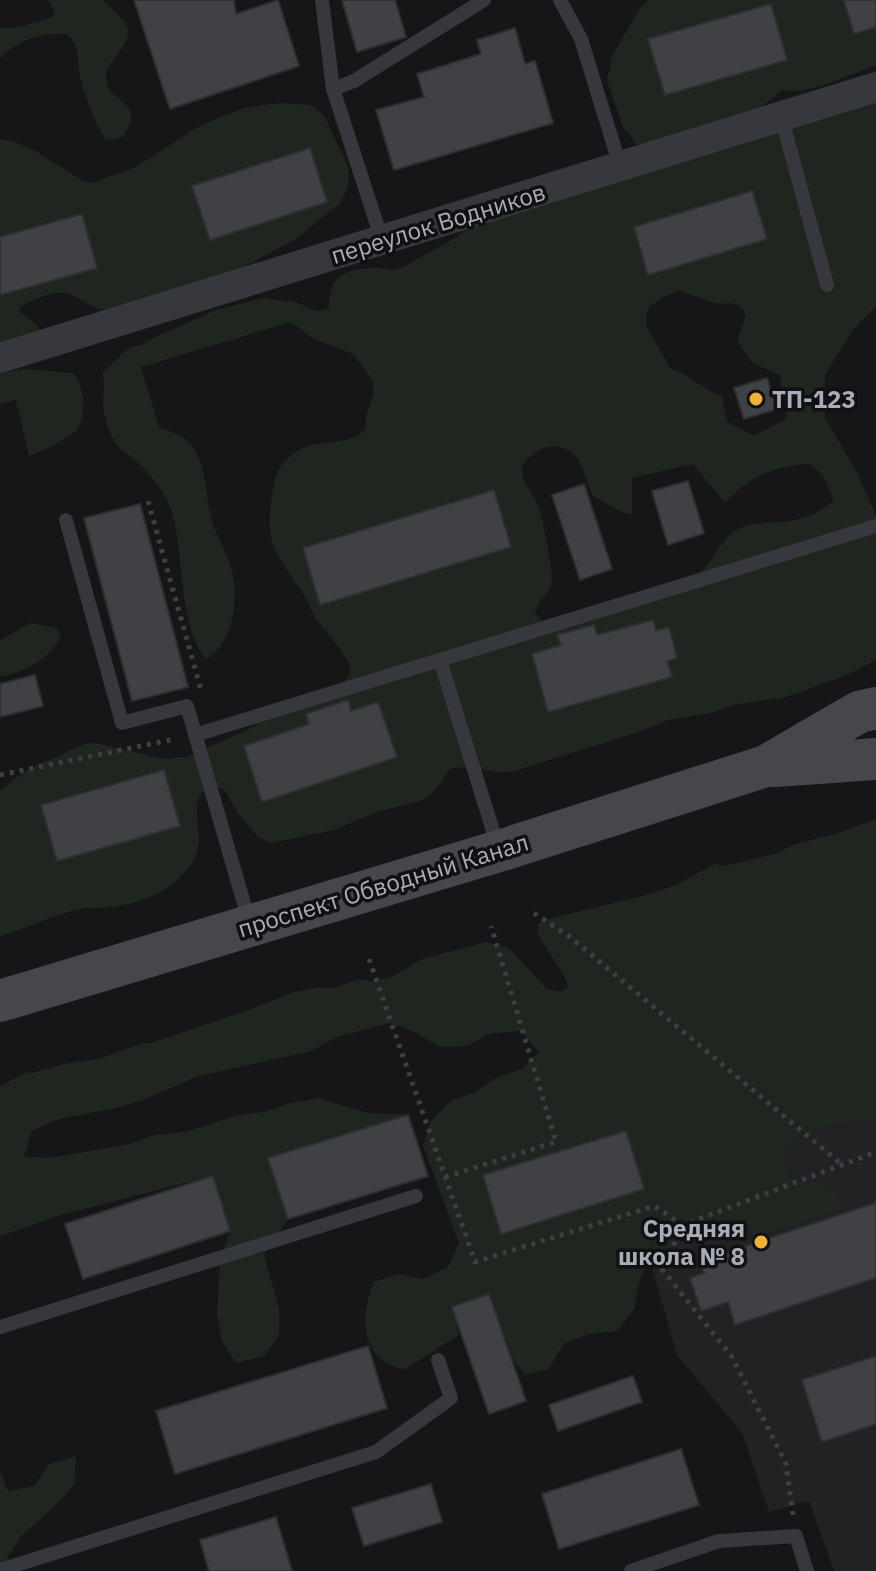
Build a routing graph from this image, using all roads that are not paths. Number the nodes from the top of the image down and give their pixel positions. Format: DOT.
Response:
graph roads {
  1 [pos="322,0"];
  2 [pos="484,0"];
  3 [pos="560,0"];
  4 [pos="876,87"];
  5 [pos="333,89"];
  6 [pos="781,116"];
  7 [pos="620,166"];
  8 [pos="382,240"];
  9 [pos="827,285"];
  10 [pos="0,358"];
  11 [pos="66,520"];
  12 [pos="876,526"];
  13 [pos="440,660"];
  14 [pos="876,708"];
  15 [pos="195,735"];
  16 [pos="876,759"];
  17 [pos="766,766"];
  18 [pos="499,851"];
  19 [pos="250,926"];
  20 [pos="0,1001"];
  21 [pos="416,1196"];
  22 [pos="0,1327"];
  23 [pos="438,1360"];
  24 [pos="0,1570"];
  25 [pos="631,1571"];
  26 [pos="807,1571"];
  1 -- 5 [label="lane"];
  2 -- 5 [label="lane"];
  3 -- 7 [label="lane"];
  4 -- 6 [label="street, переулок Водников"];
  5 -- 8 [label="lane"];
  6 -- 7 [label="street, переулок Водников"];
  6 -- 9 [label="lane"];
  7 -- 8 [label="street, переулок Водников"];
  8 -- 10 [label="street, переулок Водников"];
  11 -- 15 [label="lane"];
  12 -- 13 [label="lane"];
  13 -- 15 [label="lane"];
  13 -- 18 [label="lane"];
  14 -- 17 [label="main road, проспект Обводный Канал"];
  15 -- 19 [label="lane"];
  16 -- 17 [label="main road, проспект Обводный Канал"];
  17 -- 18 [label="main road, проспект Обводный Канал"];
  18 -- 19 [label="main road, проспект Обводный Канал"];
  19 -- 20 [label="main road, проспект Обводный Канал"];
  21 -- 22 [label="lane"];
  23 -- 24 [label="lane"];
  25 -- 26 [label="lane"];
}
